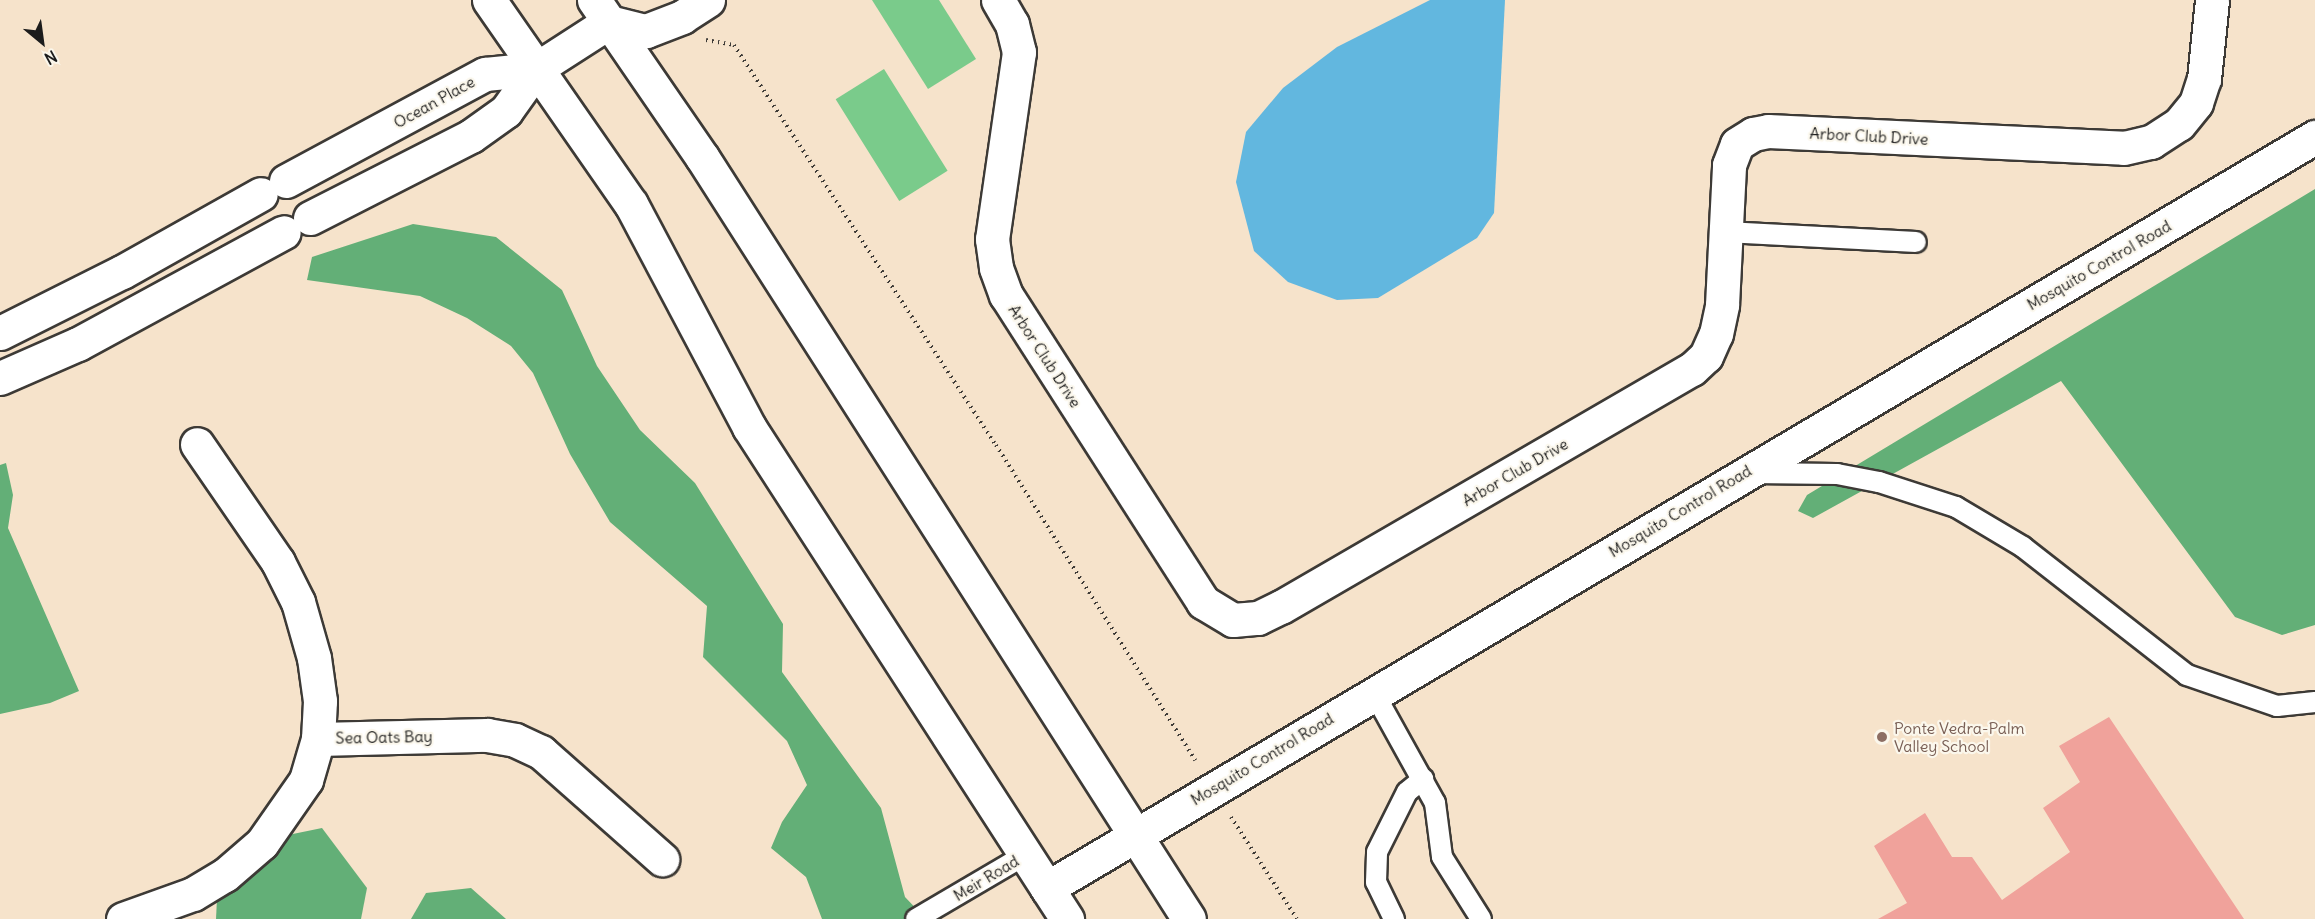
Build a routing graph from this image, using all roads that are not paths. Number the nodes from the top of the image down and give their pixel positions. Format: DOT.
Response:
graph roads {
  1 [pos="489,0"];
  2 [pos="998,0"];
  3 [pos="2212,0"];
  4 [pos="605,7"];
  5 [pos="695,8"];
  6 [pos="536,69"];
  7 [pos="2315,137"];
  8 [pos="1726,232"];
  9 [pos="1916,242"];
  10 [pos="0,333"];
  11 [pos="0,378"];
  12 [pos="197,444"];
  13 [pos="1746,472"];
  14 [pos="1374,693"];
  15 [pos="2315,702"];
  16 [pos="318,739"];
  17 [pos="1423,779"];
  18 [pos="1135,836"];
  19 [pos="1025,855"];
  20 [pos="662,859"];
  21 [pos="1047,888"];
  22 [pos="123,919"];
  23 [pos="916,919"];
  24 [pos="1067,919"];
  25 [pos="1189,919"];
  26 [pos="1394,919"];
  27 [pos="1481,919"];
  1 -- 6 [label="street"];
  2 -- 8 [label="street, Arbor Club Drive"];
  3 -- 8 [label="street, Arbor Club Drive"];
  4 -- 5 [label="street"];
  4 -- 6 [label="street"];
  4 -- 18 [label="street"];
  6 -- 10 [label="street, Ocean Place"];
  6 -- 11 [label="street"];
  6 -- 19 [label="street"];
  7 -- 13 [label="street, Mosquito Control Road"];
  8 -- 9 [label="lane"];
  12 -- 16 [label="street, Sea Oats Bay"];
  13 -- 14 [label="street, Mosquito Control Road"];
  13 -- 15 [label="lane"];
  14 -- 17 [label="lane"];
  14 -- 18 [label="street, Mosquito Control Road"];
  16 -- 20 [label="street, Sea Oats Bay"];
  16 -- 22 [label="street"];
  17 -- 26 [label="lane"];
  17 -- 27 [label="lane"];
  18 -- 21 [label="street, Mosquito Control Road"];
  18 -- 25 [label="street"];
  19 -- 21 [label="street"];
  19 -- 23 [label="lane, Meir Road"];
  21 -- 24 [label="street"];
}
